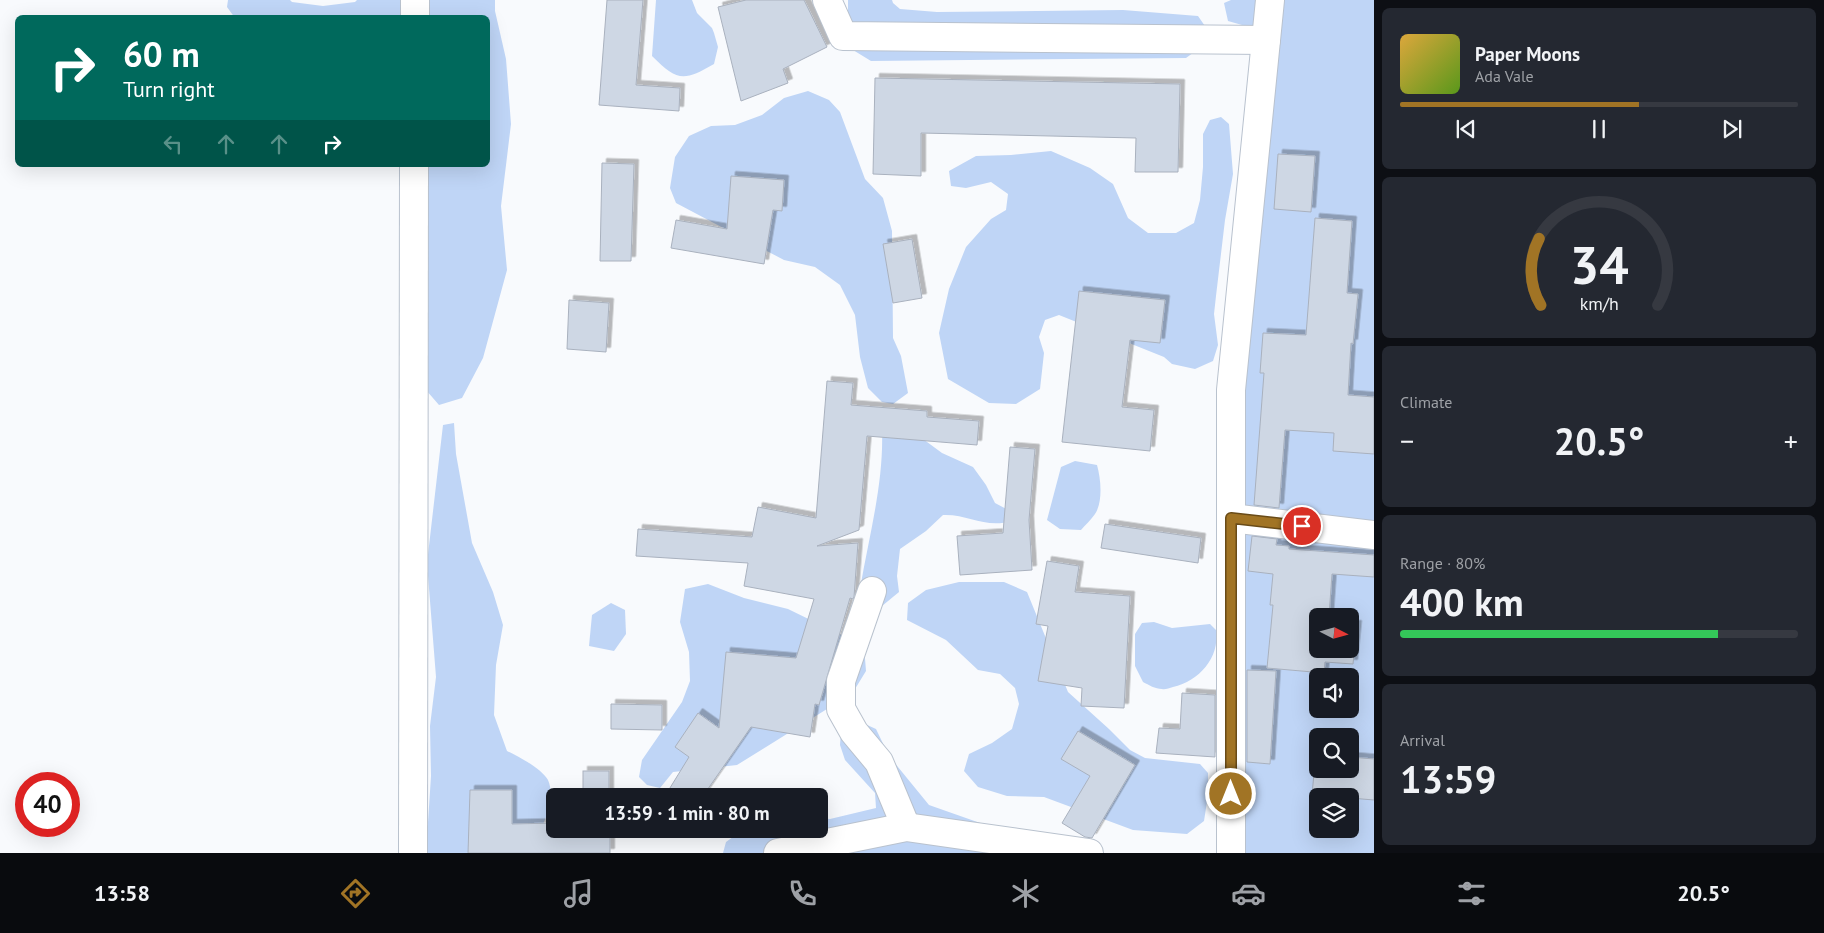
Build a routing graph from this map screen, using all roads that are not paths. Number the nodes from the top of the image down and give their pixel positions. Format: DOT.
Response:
graph roads {
  1 [pos="415,0"];
  2 [pos="827,0"];
  3 [pos="1270,0"];
  4 [pos="415,15"];
  5 [pos="1266,40"];
  6 [pos="414,167"];
  7 [pos="1231,518"];
  8 [pos="1374,535"];
  9 [pos="872,591"];
  10 [pos="906,827"];
  11 [pos="413,853"];
  12 [pos="778,853"];
  13 [pos="1089,853"];
  14 [pos="1231,853"];
  1 -- 4 [label="street"];
  2 -- 5 [label="street"];
  3 -- 5 [label="street"];
  5 -- 7 [label="street"];
  6 -- 11 [label="street"];
  7 -- 8 [label="street"];
  7 -- 14 [label="street"];
  9 -- 10 [label="street"];
  10 -- 12 [label="street"];
  10 -- 13 [label="street"];
}
